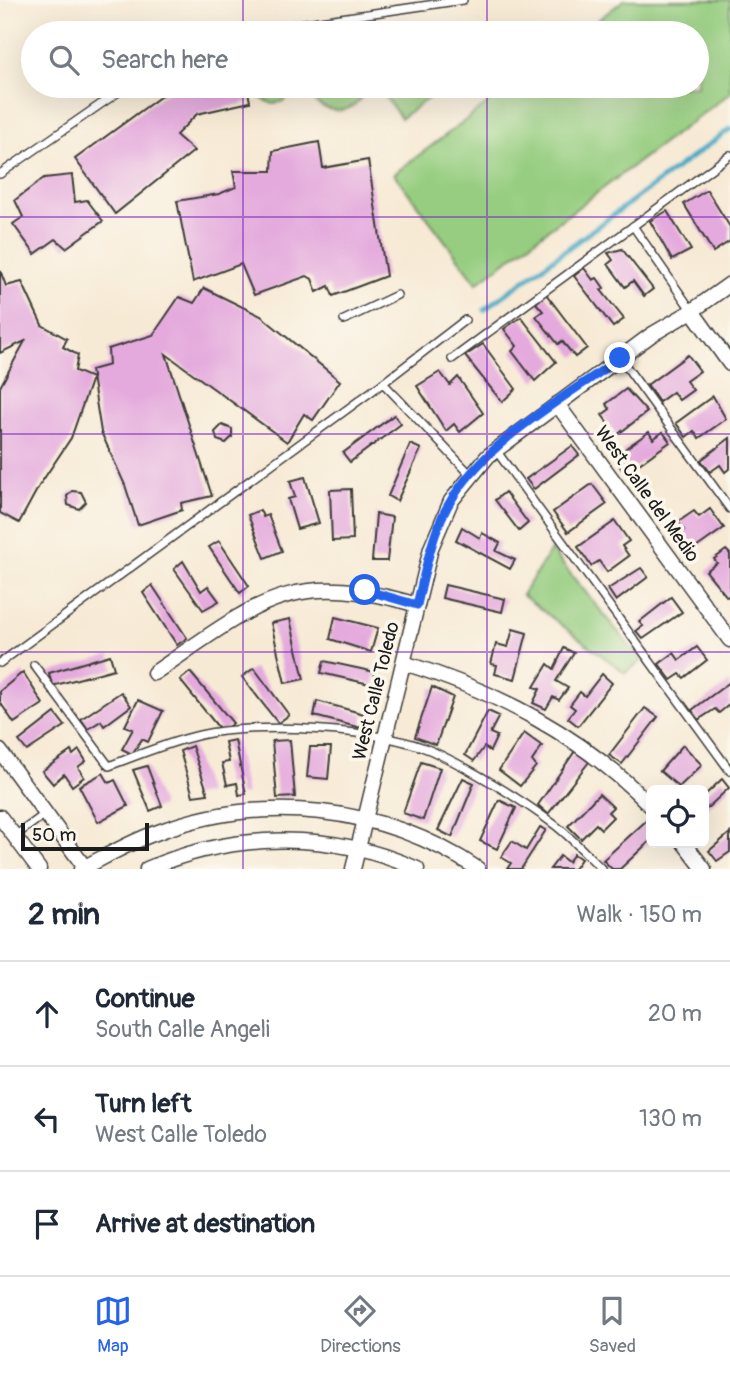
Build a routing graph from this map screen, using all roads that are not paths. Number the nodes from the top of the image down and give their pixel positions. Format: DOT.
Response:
graph roads {
  1 [pos="463,0"];
  2 [pos="319,21"];
  3 [pos="110,98"];
  4 [pos="730,155"];
  5 [pos="0,174"];
  6 [pos="633,226"];
  7 [pos="730,284"];
  8 [pos="397,295"];
  9 [pos="692,312"];
  10 [pos="344,320"];
  11 [pos="465,320"];
  12 [pos="620,358"];
  13 [pos="452,359"];
  14 [pos="730,364"];
  15 [pos="383,383"];
  16 [pos="557,404"];
  17 [pos="495,449"];
  18 [pos="470,474"];
  19 [pos="730,509"];
  20 [pos="417,605"];
  21 [pos="730,640"];
  22 [pos="0,663"];
  23 [pos="404,663"];
  24 [pos="34,666"];
  25 [pos="153,673"];
  26 [pos="384,740"];
  27 [pos="0,751"];
  28 [pos="730,771"];
  29 [pos="646,802"];
  30 [pos="46,813"];
  31 [pos="0,817"];
  32 [pos="364,818"];
  33 [pos="15,836"];
  34 [pos="358,848"];
  35 [pos="688,848"];
  36 [pos="84,868"];
  37 [pos="39,869"];
  38 [pos="147,869"];
  39 [pos="353,869"];
  40 [pos="416,869"];
  41 [pos="478,869"];
  42 [pos="602,869"];
  43 [pos="704,869"];
  1 -- 2 [label="lane"];
  3 -- 5 [label="lane"];
  4 -- 6 [label="lane"];
  6 -- 9 [label="lane"];
  6 -- 13 [label="lane"];
  7 -- 9 [label="street, West Calle Toledo"];
  8 -- 10 [label="lane"];
  9 -- 12 [label="street, West Calle Toledo"];
  9 -- 14 [label="street"];
  11 -- 15 [label="lane"];
  12 -- 16 [label="street, West Calle Toledo"];
  12 -- 19 [label="lane"];
  15 -- 18 [label="lane"];
  15 -- 22 [label="lane"];
  16 -- 17 [label="street, West Calle Toledo"];
  16 -- 21 [label="street, West Calle del Medio"];
  17 -- 18 [label="street, West Calle Toledo"];
  17 -- 28 [label="lane"];
  18 -- 20 [label="street, West Calle Toledo"];
  20 -- 23 [label="street, West Calle Toledo"];
  20 -- 25 [label="street"];
  23 -- 26 [label="street, West Calle Toledo"];
  23 -- 29 [label="street"];
  24 -- 26 [label="lane"];
  26 -- 32 [label="street, West Calle Toledo"];
  26 -- 42 [label="lane"];
  27 -- 30 [label="street"];
  30 -- 33 [label="lane"];
  30 -- 36 [label="street"];
  31 -- 33 [label="street"];
  32 -- 34 [label="street, West Calle Toledo"];
  32 -- 36 [label="street"];
  32 -- 41 [label="street"];
  33 -- 37 [label="street"];
  34 -- 38 [label="street"];
  34 -- 39 [label="street, West Calle Toledo"];
  34 -- 40 [label="street"];
  35 -- 43 [label="street"];
}
